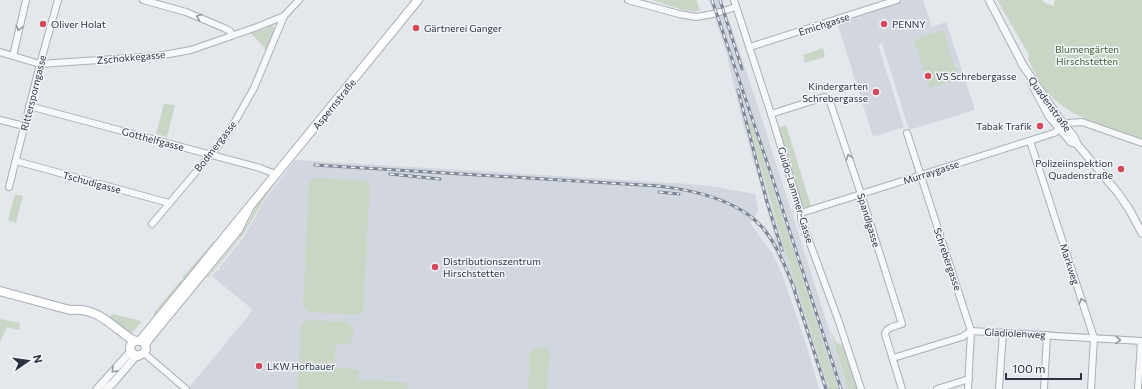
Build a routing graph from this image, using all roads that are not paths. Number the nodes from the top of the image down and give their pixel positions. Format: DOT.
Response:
graph roads {
  1 [pos="26,0"];
  2 [pos="58,0"];
  3 [pos="143,0"];
  4 [pos="299,0"];
  5 [pos="418,0"];
  6 [pos="628,0"];
  7 [pos="734,0"];
  8 [pos="897,0"];
  9 [pos="989,0"];
  10 [pos="736,7"];
  11 [pos="284,16"];
  12 [pos="232,35"];
  13 [pos="750,47"];
  14 [pos="0,52"];
  15 [pos="12,56"];
  16 [pos="40,64"];
  17 [pos="29,106"];
  18 [pos="772,114"];
  19 [pos="0,120"];
  20 [pos="24,126"];
  21 [pos="1063,128"];
  22 [pos="907,133"];
  23 [pos="1030,140"];
  24 [pos="1142,144"];
  25 [pos="209,154"];
  26 [pos="16,161"];
  27 [pos="275,174"];
  28 [pos="920,175"];
  29 [pos="9,187"];
  30 [pos="861,194"];
  31 [pos="169,203"];
  32 [pos="801,213"];
  33 [pos="152,224"];
  34 [pos="1142,233"];
  35 [pos="0,291"];
  36 [pos="971,331"];
  37 [pos="1003,332"];
  38 [pos="1047,335"];
  39 [pos="1094,338"];
  40 [pos="1141,341"];
  41 [pos="137,348"];
  42 [pos="893,358"];
  43 [pos="969,380"];
  44 [pos="186,388"];
  45 [pos="97,389"];
  46 [pos="106,389"];
  47 [pos="861,389"];
  48 [pos="902,389"];
  49 [pos="937,389"];
  50 [pos="968,389"];
  51 [pos="999,389"];
  52 [pos="1044,389"];
  53 [pos="1091,389"];
  54 [pos="1138,389"];
  1 -- 15 [label="street, one-way"];
  2 -- 16 [label="street, Rittersporngasse"];
  12 -- 3 [label="street, one-way"];
  4 -- 11 [label="street, Zschokkegasse"];
  5 -- 27 [label="main road, Aspernstraße"];
  6 -- 10 [label="street"];
  7 -- 10 [label="street, Guido-Lammer-Gasse"];
  8 -- 13 [label="street, Emichgasse"];
  9 -- 21 [label="street, Quadenstraße"];
  10 -- 13 [label="street, Guido-Lammer-Gasse"];
  11 -- 12 [label="street, Zschokkegasse"];
  11 -- 25 [label="street, Bodmergasse"];
  12 -- 16 [label="street, Zschokkegasse"];
  13 -- 18 [label="street, Guido-Lammer-Gasse"];
  14 -- 15 [label="street, Zschokkegasse"];
  15 -- 16 [label="street, Zschokkegasse"];
  16 -- 17 [label="street, Rittersporngasse"];
  17 -- 20 [label="street, Rittersporngasse"];
  17 -- 25 [label="street, Gotthelfgasse"];
  30 -- 18 [label="street, Spandlgasse, one-way"];
  18 -- 32 [label="street, Guido-Lammer-Gasse"];
  19 -- 20 [label="street"];
  20 -- 26 [label="street, Rittersporngasse"];
  21 -- 23 [label="street, Murraygasse"];
  21 -- 24 [label="street, Murraygasse"];
  21 -- 34 [label="street, Quadenstraße"];
  22 -- 28 [label="street, Schrebergasse"];
  23 -- 28 [label="street, Murraygasse"];
  39 -- 23 [label="street, Markweg, one-way"];
  25 -- 27 [label="street, Gotthelfgasse"];
  25 -- 31 [label="street, Bodmergasse"];
  26 -- 29 [label="street, Rittersporngasse"];
  26 -- 31 [label="street, Tschudigasse"];
  27 -- 41 [label="main road, Aspernstraße"];
  28 -- 30 [label="street, Murraygasse"];
  28 -- 36 [label="street, Schrebergasse"];
  30 -- 32 [label="street, Murraygasse"];
  30 -- 42 [label="street, Spandlgasse"];
  31 -- 33 [label="street, Bodmergasse"];
  32 -- 47 [label="street, Guido-Lammer-Gasse"];
  35 -- 41 [label="main road"];
  36 -- 37 [label="street, Gladiolenweg"];
  36 -- 42 [label="street, Gladiolenweg"];
  36 -- 43 [label="street, Schrebergasse"];
  37 -- 38 [label="street, Gladiolenweg"];
  37 -- 51 [label="street"];
  38 -- 39 [label="street, Gladiolenweg"];
  38 -- 52 [label="street"];
  39 -- 40 [label="street, Gladiolenweg, one-way"];
  39 -- 53 [label="street, Markweg"];
  40 -- 54 [label="street"];
  41 -- 44 [label="street"];
  41 -- 45 [label="street, Aspernstraße, one-way"];
  41 -- 46 [label="street, Aspernstraße"];
  42 -- 48 [label="street, Spandlgasse"];
  43 -- 49 [label="street"];
  43 -- 50 [label="street, Schrebergasse"];
}
